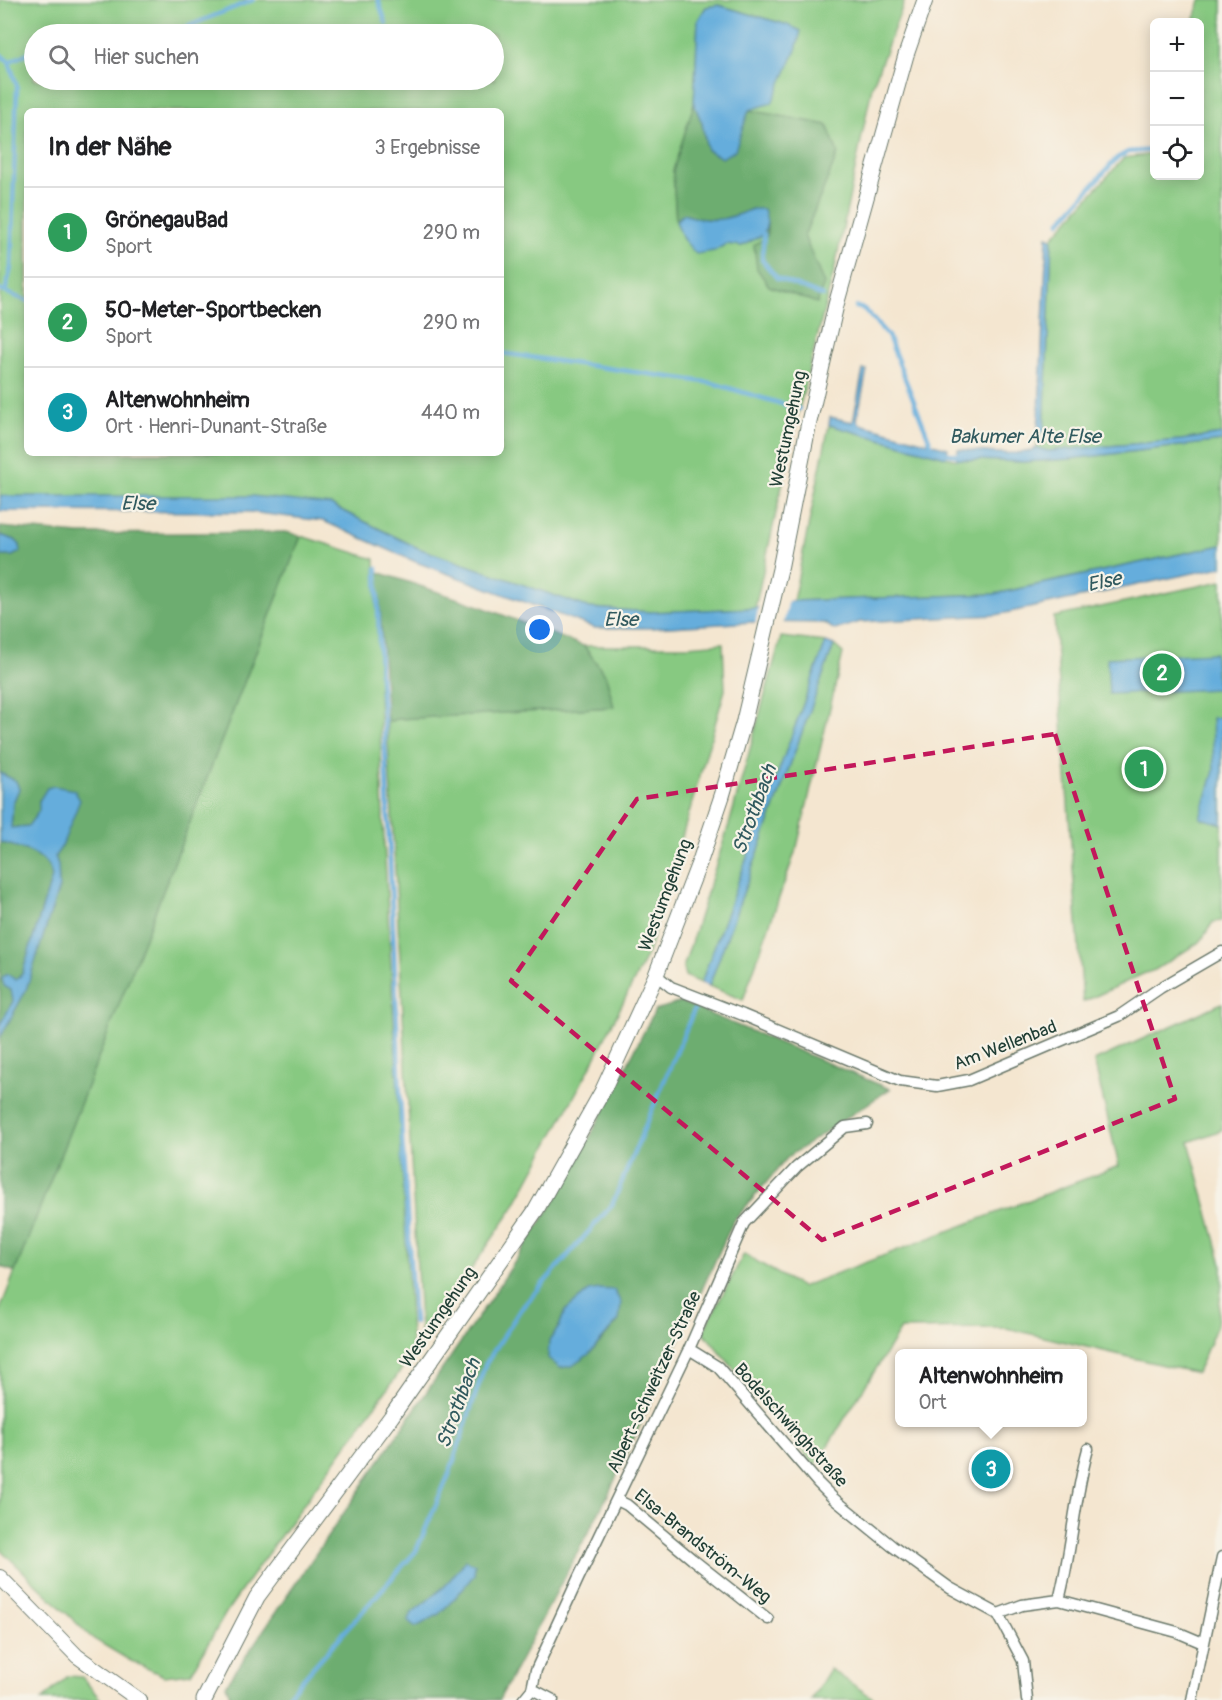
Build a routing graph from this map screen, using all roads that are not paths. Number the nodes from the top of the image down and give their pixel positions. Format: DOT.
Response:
graph roads {
  1 [pos="926,0"];
  2 [pos="1222,952"];
  3 [pos="656,975"];
  4 [pos="867,1125"];
  5 [pos="689,1349"];
  6 [pos="1088,1449"];
  7 [pos="617,1500"];
  8 [pos="1222,1557"];
  9 [pos="0,1577"];
  10 [pos="1059,1600"];
  11 [pos="998,1614"];
  12 [pos="768,1619"];
  13 [pos="1203,1643"];
  14 [pos="532,1689"];
  15 [pos="139,1700"];
  16 [pos="204,1700"];
  17 [pos="523,1700"];
  18 [pos="553,1700"];
  19 [pos="1028,1700"];
  20 [pos="1192,1700"];
  1 -- 3 [label="main road, Westumgehung"];
  2 -- 3 [label="street, Am Wellenbad"];
  3 -- 16 [label="main road, Westumgehung"];
  4 -- 5 [label="street, Albert-Schweitzer-Straße"];
  5 -- 7 [label="street, Albert-Schweitzer-Straße"];
  5 -- 11 [label="street, Bodelschwinghstraße"];
  6 -- 10 [label="street"];
  7 -- 12 [label="street, Elsa-Brandström-Weg"];
  7 -- 14 [label="street, Albert-Schweitzer-Straße"];
  8 -- 13 [label="street"];
  9 -- 15 [label="street"];
  10 -- 11 [label="street"];
  10 -- 13 [label="street"];
  11 -- 19 [label="street"];
  13 -- 20 [label="street"];
  14 -- 17 [label="street, Albert-Schweitzer-Straße"];
  14 -- 18 [label="street"];
}
